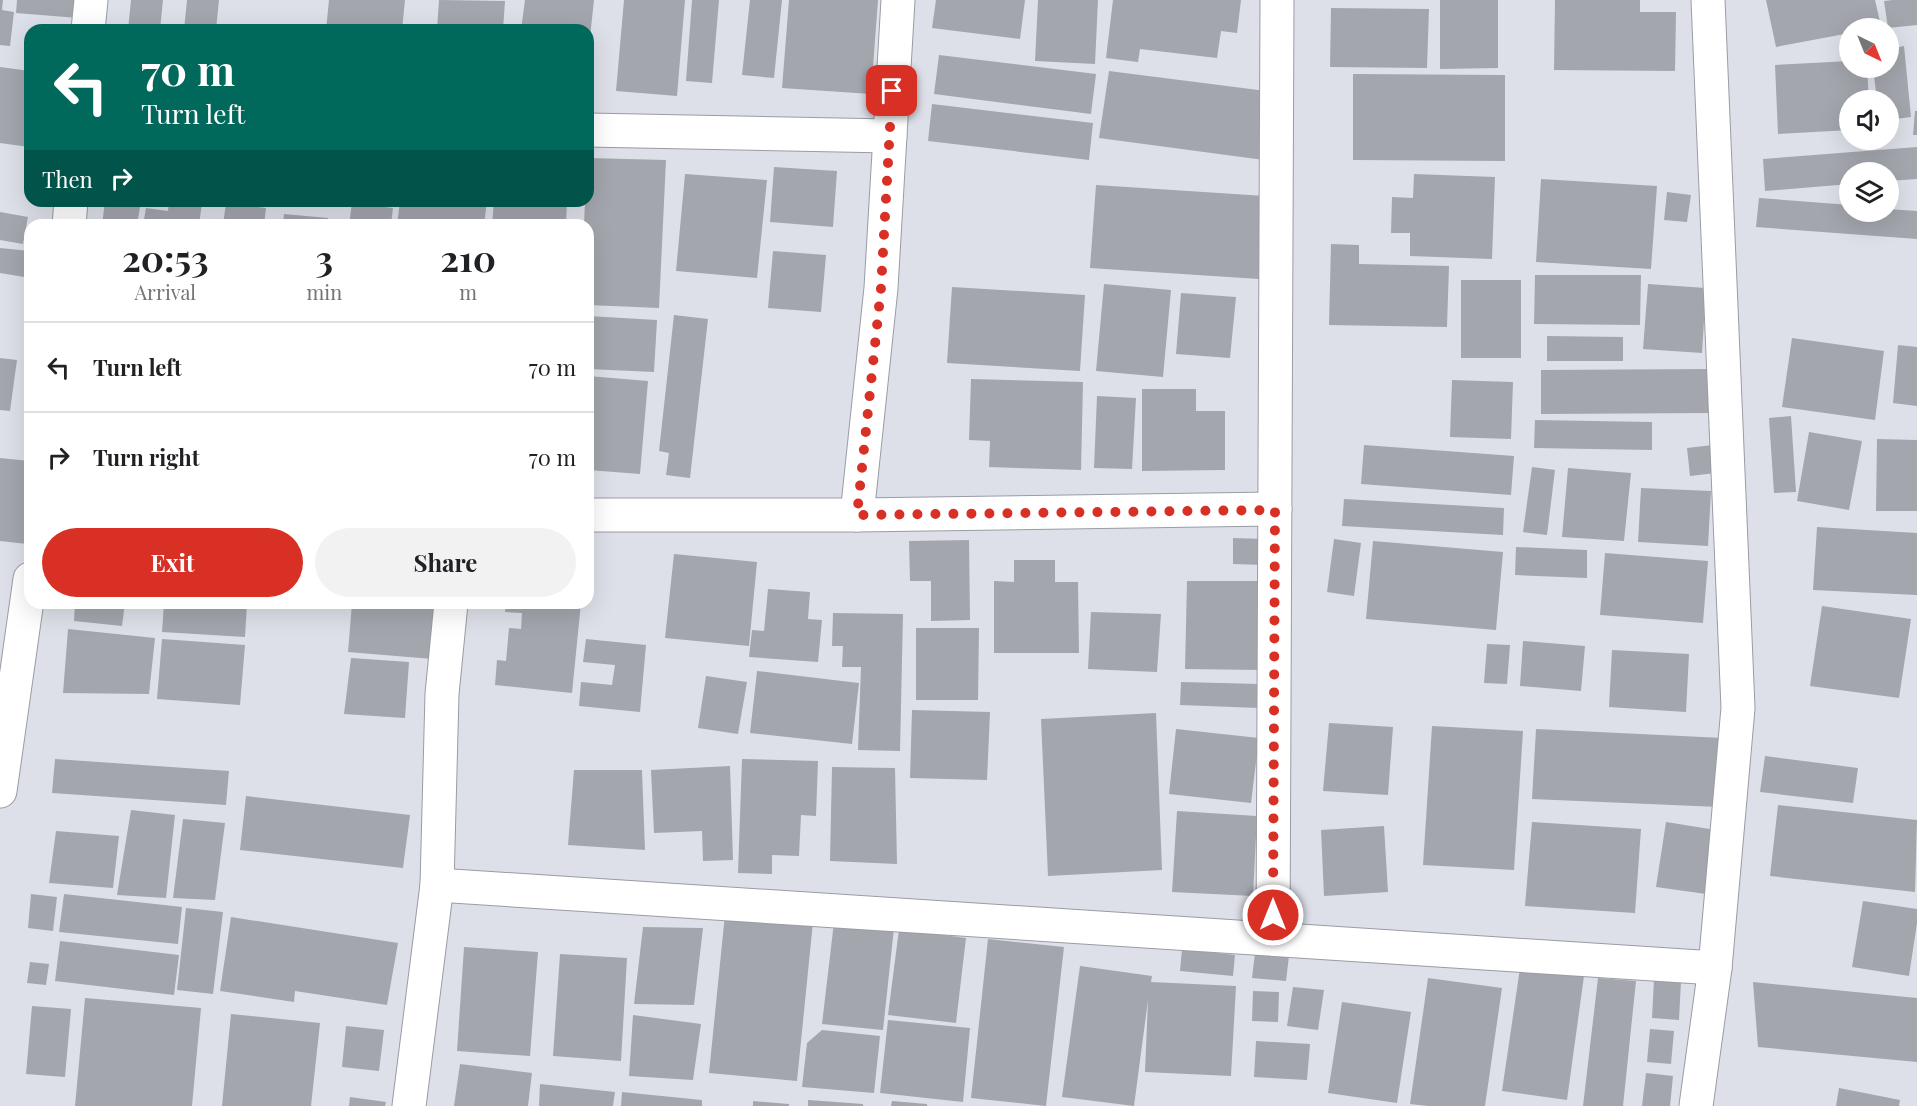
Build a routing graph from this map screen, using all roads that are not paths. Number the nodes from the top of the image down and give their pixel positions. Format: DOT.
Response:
graph roads {
  1 [pos="91,0"];
  2 [pos="897,0"];
  3 [pos="1277,0"];
  4 [pos="1708,0"];
  5 [pos="89,24"];
  6 [pos="594,130"];
  7 [pos="890,136"];
  8 [pos="1275,510"];
  9 [pos="594,515"];
  10 [pos="857,515"];
  11 [pos="26,609"];
  12 [pos="450,609"];
  13 [pos="1,775"];
  14 [pos="437,885"];
  15 [pos="1273,939"];
  16 [pos="1716,968"];
  17 [pos="409,1106"];
  18 [pos="1696,1106"];
  1 -- 5 [label="street"];
  2 -- 7 [label="street"];
  3 -- 8 [label="street"];
  4 -- 16 [label="street"];
  6 -- 7 [label="street"];
  7 -- 10 [label="street"];
  8 -- 10 [label="street"];
  8 -- 15 [label="street"];
  9 -- 10 [label="street"];
  11 -- 13 [label="street"];
  12 -- 14 [label="street"];
  14 -- 15 [label="street"];
  14 -- 17 [label="street"];
  15 -- 16 [label="street"];
  16 -- 18 [label="street"];
}
